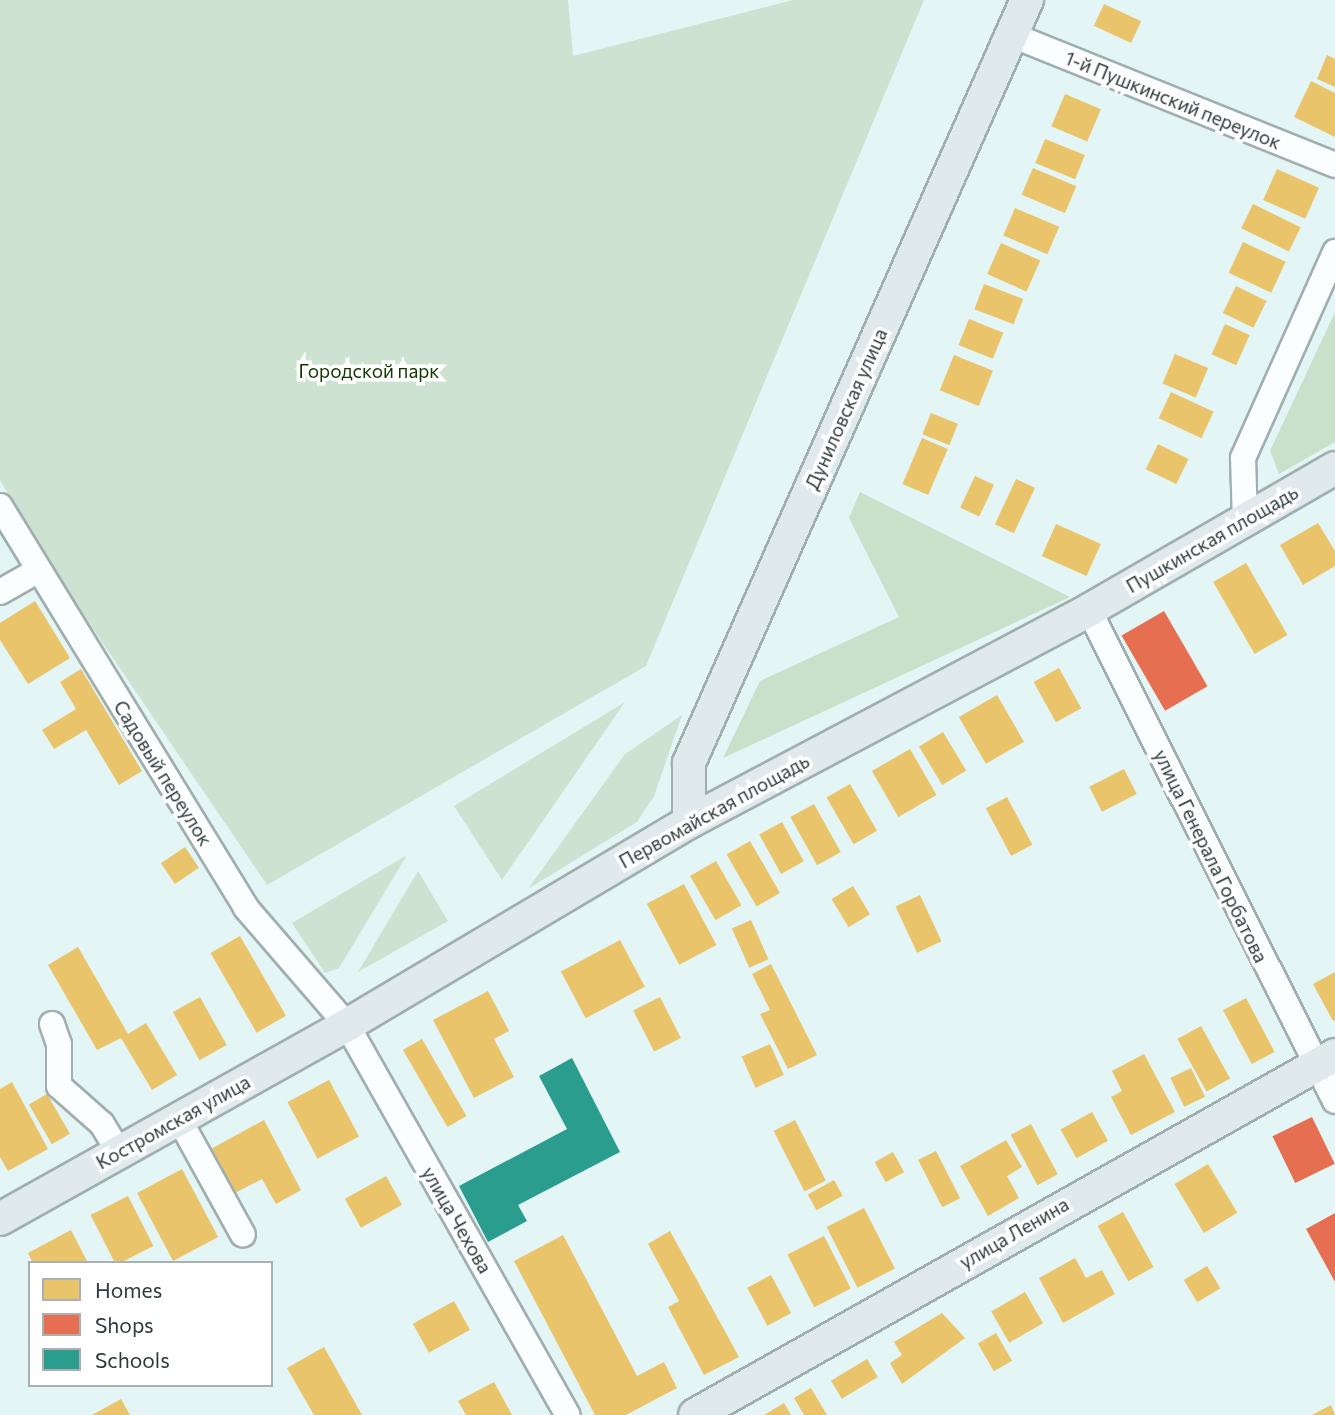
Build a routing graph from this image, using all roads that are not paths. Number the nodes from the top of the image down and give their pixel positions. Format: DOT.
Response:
graph roads {
  1 [pos="1027,0"];
  2 [pos="1012,35"];
  3 [pos="1335,166"];
  4 [pos="1335,252"];
  5 [pos="1335,468"];
  6 [pos="0,506"];
  7 [pos="1245,521"];
  8 [pos="37,571"];
  9 [pos="0,592"];
  10 [pos="1089,610"];
  11 [pos="689,822"];
  12 [pos="51,1024"];
  13 [pos="347,1025"];
  14 [pos="1325,1061"];
  15 [pos="1335,1101"];
  16 [pos="179,1119"];
  17 [pos="119,1152"];
  18 [pos="0,1219"];
  19 [pos="243,1236"];
  20 [pos="568,1415"];
  21 [pos="695,1415"];
  1 -- 2 [label="main road, Дуниловская улица"];
  2 -- 3 [label="street, 1-й Пушкинский переулок"];
  2 -- 11 [label="main road, Дуниловская улица"];
  4 -- 7 [label="street"];
  5 -- 7 [label="main road, Пушкинская площадь"];
  6 -- 8 [label="street, Садовый переулок"];
  7 -- 10 [label="main road, Пушкинская площадь"];
  8 -- 9 [label="street"];
  8 -- 13 [label="street, Садовый переулок"];
  10 -- 11 [label="main road, Первомайская площадь"];
  10 -- 14 [label="street, улица Генерала Горбатова"];
  11 -- 13 [label="main road, Первомайская площадь"];
  12 -- 17 [label="street"];
  13 -- 16 [label="main road, Костромская улица"];
  13 -- 20 [label="street, улица Чехова"];
  14 -- 15 [label="street, улица Генерала Горбатова"];
  14 -- 21 [label="main road, улица Ленина"];
  16 -- 17 [label="main road, Костромская улица"];
  16 -- 19 [label="street"];
  17 -- 18 [label="main road, Костромская улица"];
}
